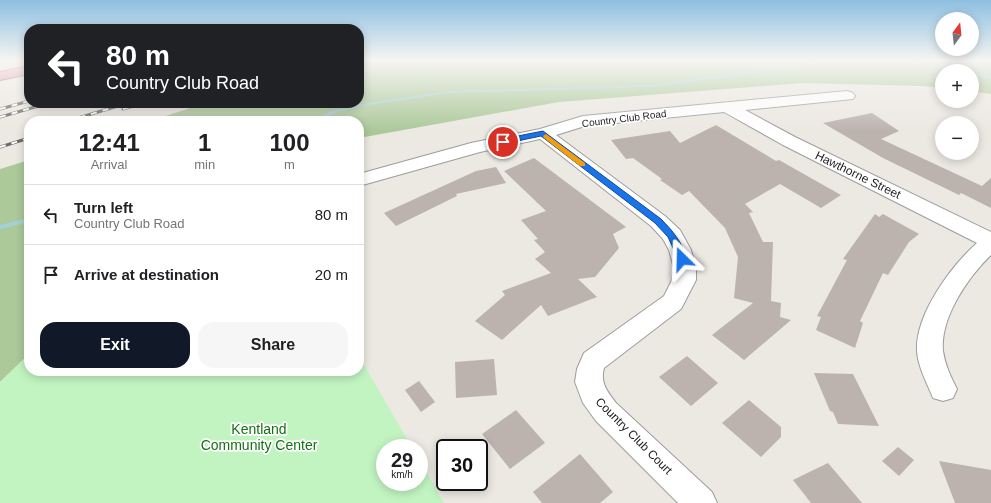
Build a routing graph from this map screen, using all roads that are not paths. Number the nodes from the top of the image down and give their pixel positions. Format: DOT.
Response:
graph roads {
  1 [pos="847,96"];
  2 [pos="727,107"];
  3 [pos="543,133"];
  4 [pos="364,179"];
  5 [pos="991,242"];
  6 [pos="943,389"];
  7 [pos="701,503"];
  1 -- 2 [label="street, Country Club Road"];
  2 -- 3 [label="street, Country Club Road"];
  2 -- 5 [label="street, Hawthorne Street"];
  3 -- 4 [label="street, Country Club Road"];
  3 -- 7 [label="street, Country Club Court"];
  5 -- 6 [label="street"];
}
